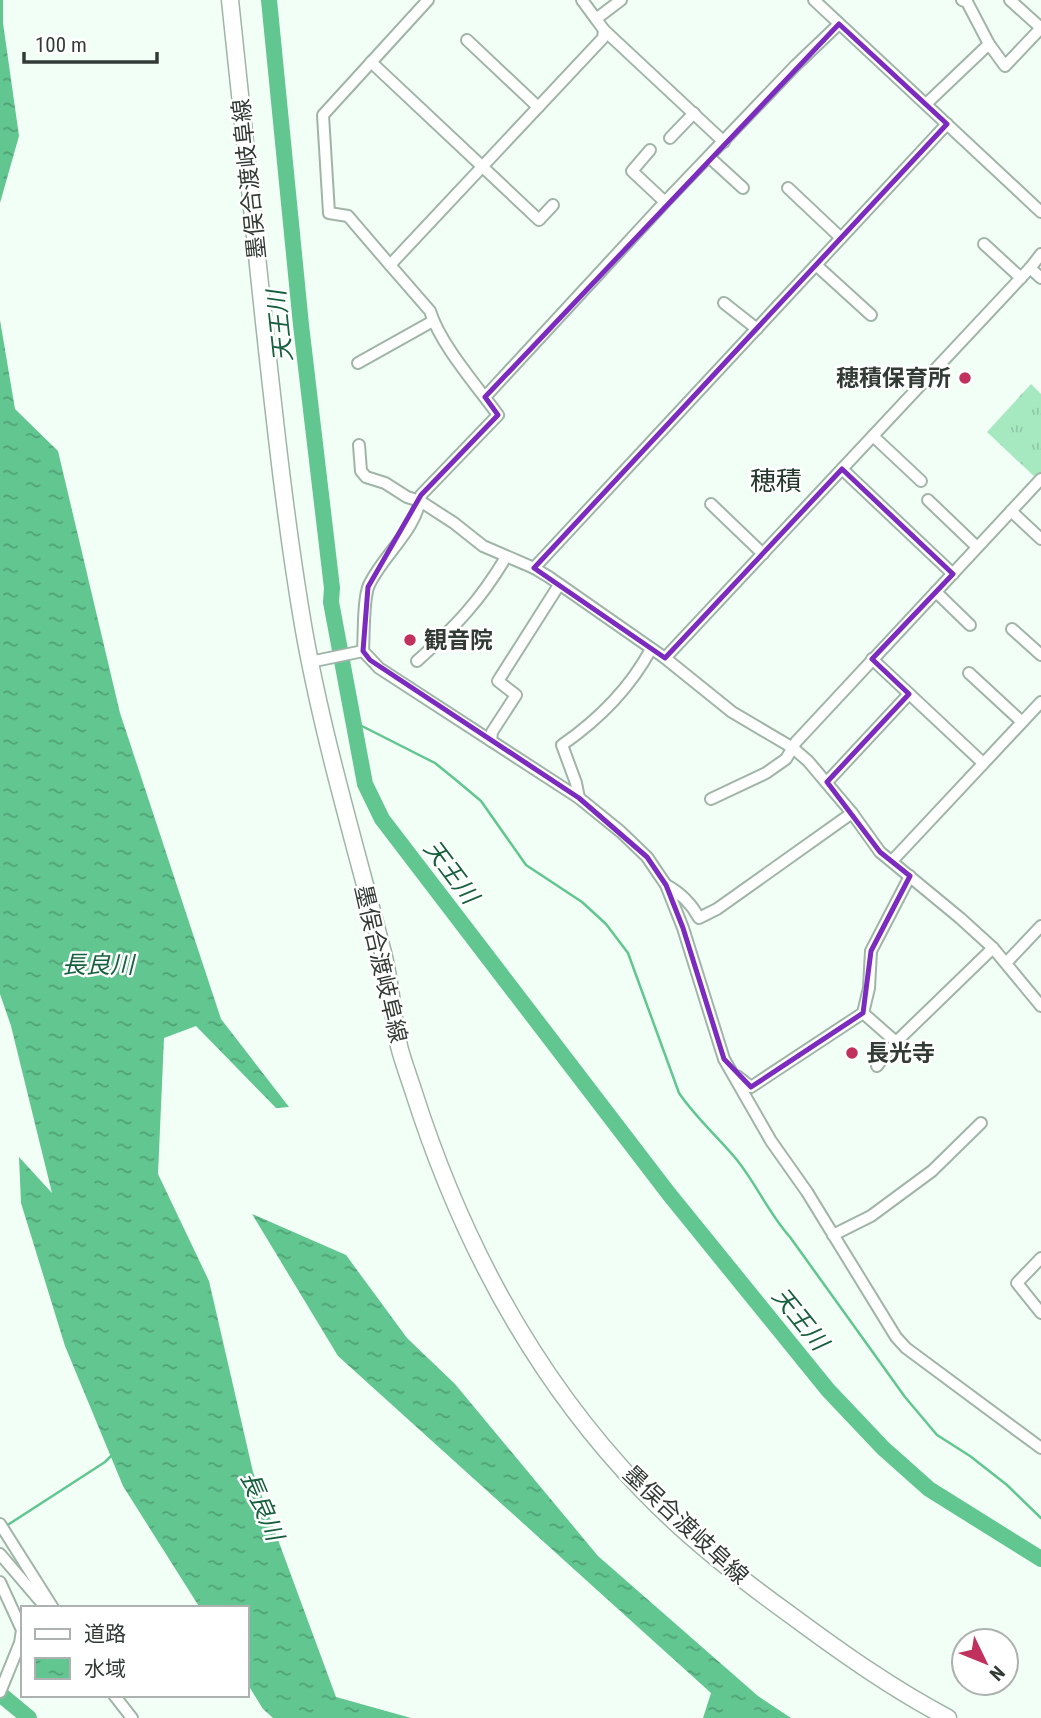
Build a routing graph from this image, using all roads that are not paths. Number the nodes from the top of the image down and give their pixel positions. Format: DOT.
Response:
graph roads {
  1 [pos="230,0"];
  2 [pos="428,0"];
  3 [pos="582,0"];
  4 [pos="621,0"];
  5 [pos="814,0"];
  6 [pos="962,0"];
  7 [pos="1010,0"];
  8 [pos="596,19"];
  9 [pos="839,24"];
  10 [pos="604,30"];
  11 [pos="467,40"];
  12 [pos="989,44"];
  13 [pos="371,62"];
  14 [pos="926,104"];
  15 [pos="538,107"];
  16 [pos="694,113"];
  17 [pos="947,124"];
  18 [pos="670,138"];
  19 [pos="724,142"];
  20 [pos="650,150"];
  21 [pos="709,157"];
  22 [pos="482,167"];
  23 [pos="743,188"];
  24 [pos="788,188"];
  25 [pos="665,202"];
  26 [pos="552,205"];
  27 [pos="1041,212"];
  28 [pos="841,238"];
  29 [pos="984,244"];
  30 [pos="1041,254"];
  31 [pos="390,265"];
  32 [pos="816,265"];
  33 [pos="1030,268"];
  34 [pos="1021,278"];
  35 [pos="1041,278"];
  36 [pos="724,303"];
  37 [pos="871,315"];
  38 [pos="433,321"];
  39 [pos="757,330"];
  40 [pos="358,363"];
  41 [pos="485,397"];
  42 [pos="873,436"];
  43 [pos="359,445"];
  44 [pos="842,469"];
  45 [pos="1041,479"];
  46 [pos="921,481"];
  47 [pos="928,500"];
  48 [pos="420,501"];
  49 [pos="711,504"];
  50 [pos="1011,511"];
  51 [pos="1041,539"];
  52 [pos="976,547"];
  53 [pos="762,554"];
  54 [pos="506,557"];
  55 [pos="534,568"];
  56 [pos="953,574"];
  57 [pos="559,585"];
  58 [pos="936,592"];
  59 [pos="970,625"];
  60 [pos="1012,629"];
  61 [pos="651,649"];
  62 [pos="359,652"];
  63 [pos="1041,655"];
  64 [pos="665,658"];
  65 [pos="872,659"];
  66 [pos="417,661"];
  67 [pos="310,662"];
  68 [pos="969,673"];
  69 [pos="909,694"];
  70 [pos="1041,702"];
  71 [pos="1022,722"];
  72 [pos="491,741"];
  73 [pos="793,748"];
  74 [pos="983,764"];
  75 [pos="827,782"];
  76 [pos="579,798"];
  77 [pos="711,799"];
  78 [pos="852,813"];
  79 [pos="892,861"];
  80 [pos="910,876"];
  81 [pos="666,885"];
  82 [pos="1041,926"];
  83 [pos="993,948"];
  84 [pos="1006,963"];
  85 [pos="1041,1006"];
  86 [pos="863,1013"];
  87 [pos="896,1042"];
  88 [pos="877,1066"];
  89 [pos="730,1069"];
  90 [pos="981,1123"];
  91 [pos="834,1235"];
  92 [pos="1041,1258"];
  93 [pos="1041,1313"];
  94 [pos="1041,1448"];
  95 [pos="0,1524"];
  96 [pos="0,1554"];
  97 [pos="0,1582"];
  98 [pos="49,1606"];
  99 [pos="52,1606"];
  100 [pos="21,1628"];
  101 [pos="21,1636"];
  102 [pos="2,1688"];
  103 [pos="116,1697"];
  104 [pos="132,1718"];
  105 [pos="948,1718"];
  1 -- 67 [label="main road, 墨俣合渡岐阜線"];
  2 -- 13 [label="street"];
  3 -- 8 [label="street"];
  4 -- 8 [label="street"];
  5 -- 9 [label="street"];
  6 -- 12 [label="street"];
  7 -- 12 [label="street"];
  8 -- 10 [label="street"];
  9 -- 14 [label="street"];
  9 -- 19 [label="street"];
  10 -- 15 [label="street"];
  10 -- 16 [label="street"];
  11 -- 15 [label="street"];
  12 -- 14 [label="street"];
  13 -- 22 [label="street"];
  13 -- 31 [label="street"];
  14 -- 17 [label="street"];
  15 -- 22 [label="street"];
  16 -- 18 [label="street"];
  16 -- 19 [label="street"];
  17 -- 27 [label="street"];
  17 -- 28 [label="street"];
  19 -- 21 [label="street"];
  20 -- 25 [label="street"];
  21 -- 23 [label="street"];
  21 -- 25 [label="street"];
  22 -- 26 [label="street"];
  22 -- 31 [label="street"];
  24 -- 28 [label="street"];
  25 -- 41 [label="street"];
  28 -- 32 [label="street"];
  29 -- 34 [label="street"];
  30 -- 33 [label="street"];
  31 -- 38 [label="street"];
  32 -- 37 [label="street"];
  32 -- 39 [label="street"];
  33 -- 34 [label="street"];
  33 -- 35 [label="street"];
  34 -- 42 [label="street"];
  36 -- 39 [label="street"];
  38 -- 40 [label="street"];
  38 -- 41 [label="street"];
  39 -- 55 [label="street"];
  41 -- 48 [label="street"];
  42 -- 44 [label="street"];
  42 -- 46 [label="street"];
  43 -- 48 [label="street"];
  44 -- 53 [label="street"];
  44 -- 56 [label="street"];
  45 -- 50 [label="street"];
  47 -- 52 [label="street"];
  48 -- 54 [label="street"];
  48 -- 62 [label="street"];
  49 -- 53 [label="street"];
  50 -- 51 [label="street"];
  50 -- 52 [label="street"];
  52 -- 56 [label="street"];
  53 -- 64 [label="street"];
  54 -- 55 [label="street"];
  54 -- 66 [label="street"];
  55 -- 57 [label="street"];
  56 -- 58 [label="street"];
  57 -- 61 [label="street"];
  57 -- 72 [label="street"];
  58 -- 59 [label="street"];
  58 -- 65 [label="street"];
  60 -- 63 [label="street"];
  61 -- 64 [label="street"];
  61 -- 76 [label="street"];
  62 -- 67 [label="street"];
  62 -- 72 [label="street"];
  64 -- 73 [label="street"];
  65 -- 69 [label="street"];
  65 -- 73 [label="street"];
  67 -- 105 [label="main road, 墨俣合渡岐阜線"];
  68 -- 71 [label="street"];
  69 -- 74 [label="street"];
  69 -- 75 [label="street"];
  70 -- 71 [label="street"];
  71 -- 74 [label="street"];
  72 -- 76 [label="street"];
  73 -- 75 [label="street"];
  73 -- 77 [label="street"];
  74 -- 79 [label="street"];
  75 -- 78 [label="street"];
  76 -- 81 [label="street"];
  78 -- 79 [label="street"];
  78 -- 81 [label="street"];
  79 -- 80 [label="street"];
  80 -- 83 [label="street"];
  80 -- 86 [label="street"];
  81 -- 89 [label="street"];
  82 -- 84 [label="street"];
  83 -- 84 [label="street"];
  83 -- 87 [label="street"];
  84 -- 85 [label="street"];
  86 -- 87 [label="street"];
  86 -- 89 [label="street"];
  87 -- 88 [label="street"];
  89 -- 91 [label="street"];
  90 -- 91 [label="street"];
  91 -- 94 [label="street"];
  92 -- 93 [label="street"];
  95 -- 99 [label="street"];
  96 -- 98 [label="street"];
  97 -- 100 [label="street"];
  101 -- 102 [label="street"];
  103 -- 104 [label="street"];
}
